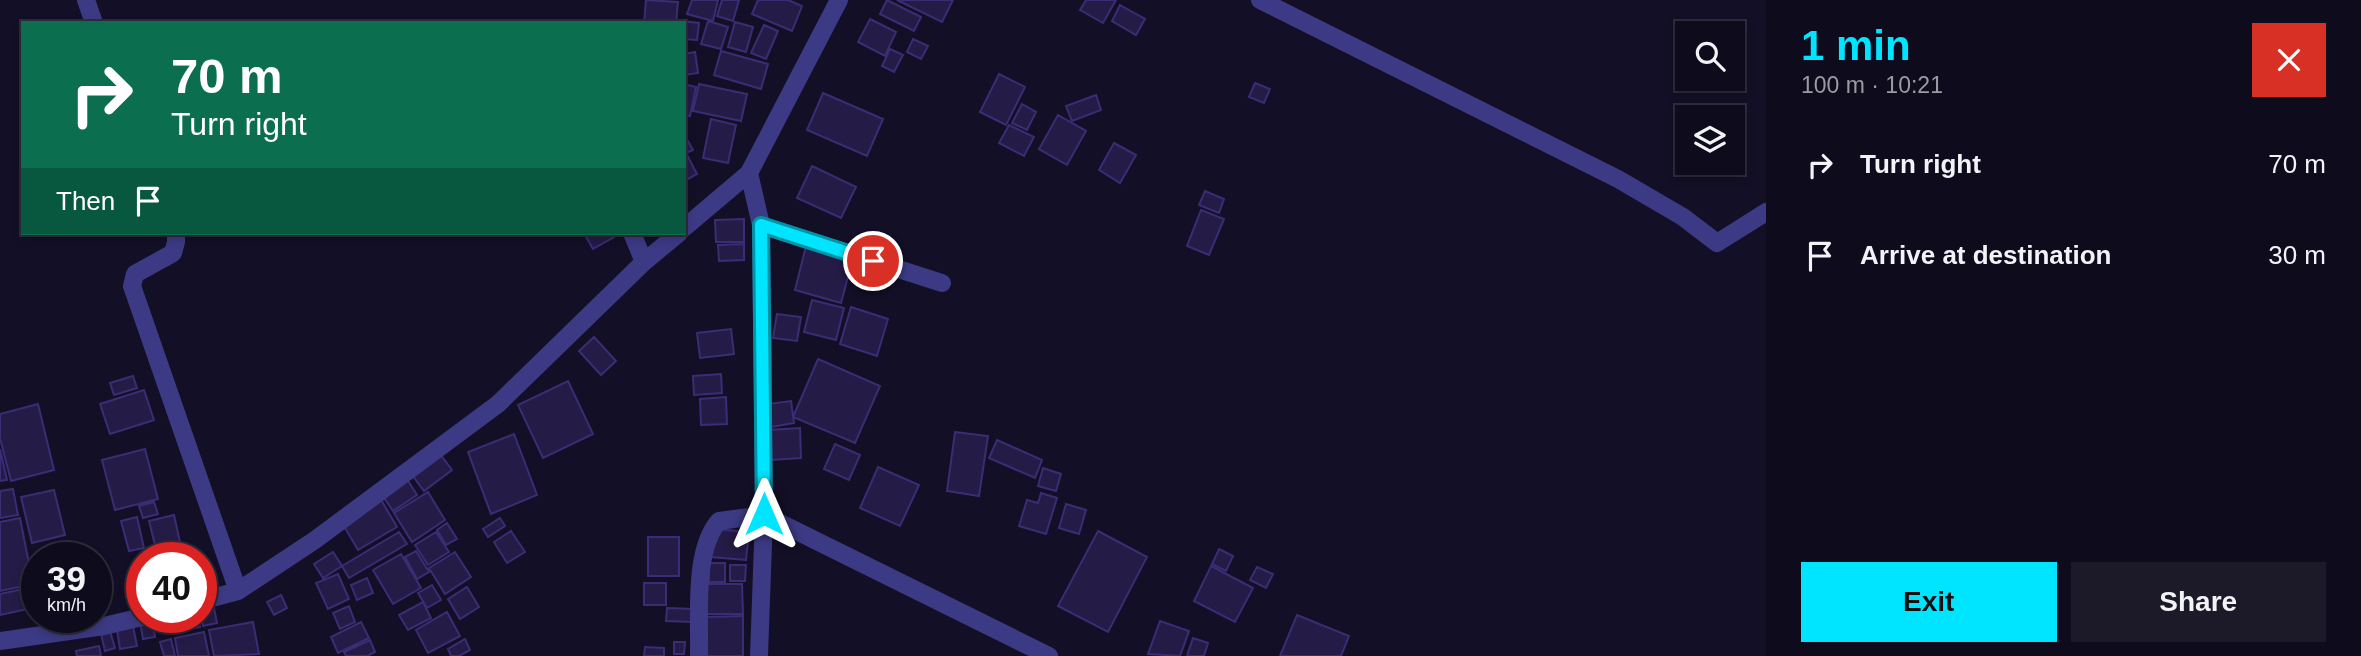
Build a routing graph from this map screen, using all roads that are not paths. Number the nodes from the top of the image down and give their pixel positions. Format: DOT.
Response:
graph roads {
  1 [pos="86,0"];
  2 [pos="839,0"];
  3 [pos="1260,0"];
  4 [pos="93,21"];
  5 [pos="750,173"];
  6 [pos="1766,212"];
  7 [pos="761,225"];
  8 [pos="686,226"];
  9 [pos="176,235"];
  10 [pos="633,235"];
  11 [pos="677,235"];
  12 [pos="644,262"];
  13 [pos="942,283"];
  14 [pos="764,514"];
  15 [pos="238,591"];
  16 [pos="217,597"];
  17 [pos="126,621"];
  18 [pos="0,641"];
  19 [pos="699,656"];
  20 [pos="759,656"];
  21 [pos="1049,656"];
  1 -- 4 [label="street"];
  2 -- 5 [label="street"];
  3 -- 6 [label="street"];
  5 -- 7 [label="street"];
  5 -- 8 [label="street"];
  7 -- 13 [label="street"];
  7 -- 14 [label="street"];
  9 -- 15 [label="street"];
  10 -- 12 [label="street"];
  11 -- 12 [label="street"];
  12 -- 15 [label="street"];
  14 -- 19 [label="street"];
  14 -- 20 [label="street"];
  14 -- 21 [label="street"];
  15 -- 16 [label="street"];
  17 -- 18 [label="street"];
}
